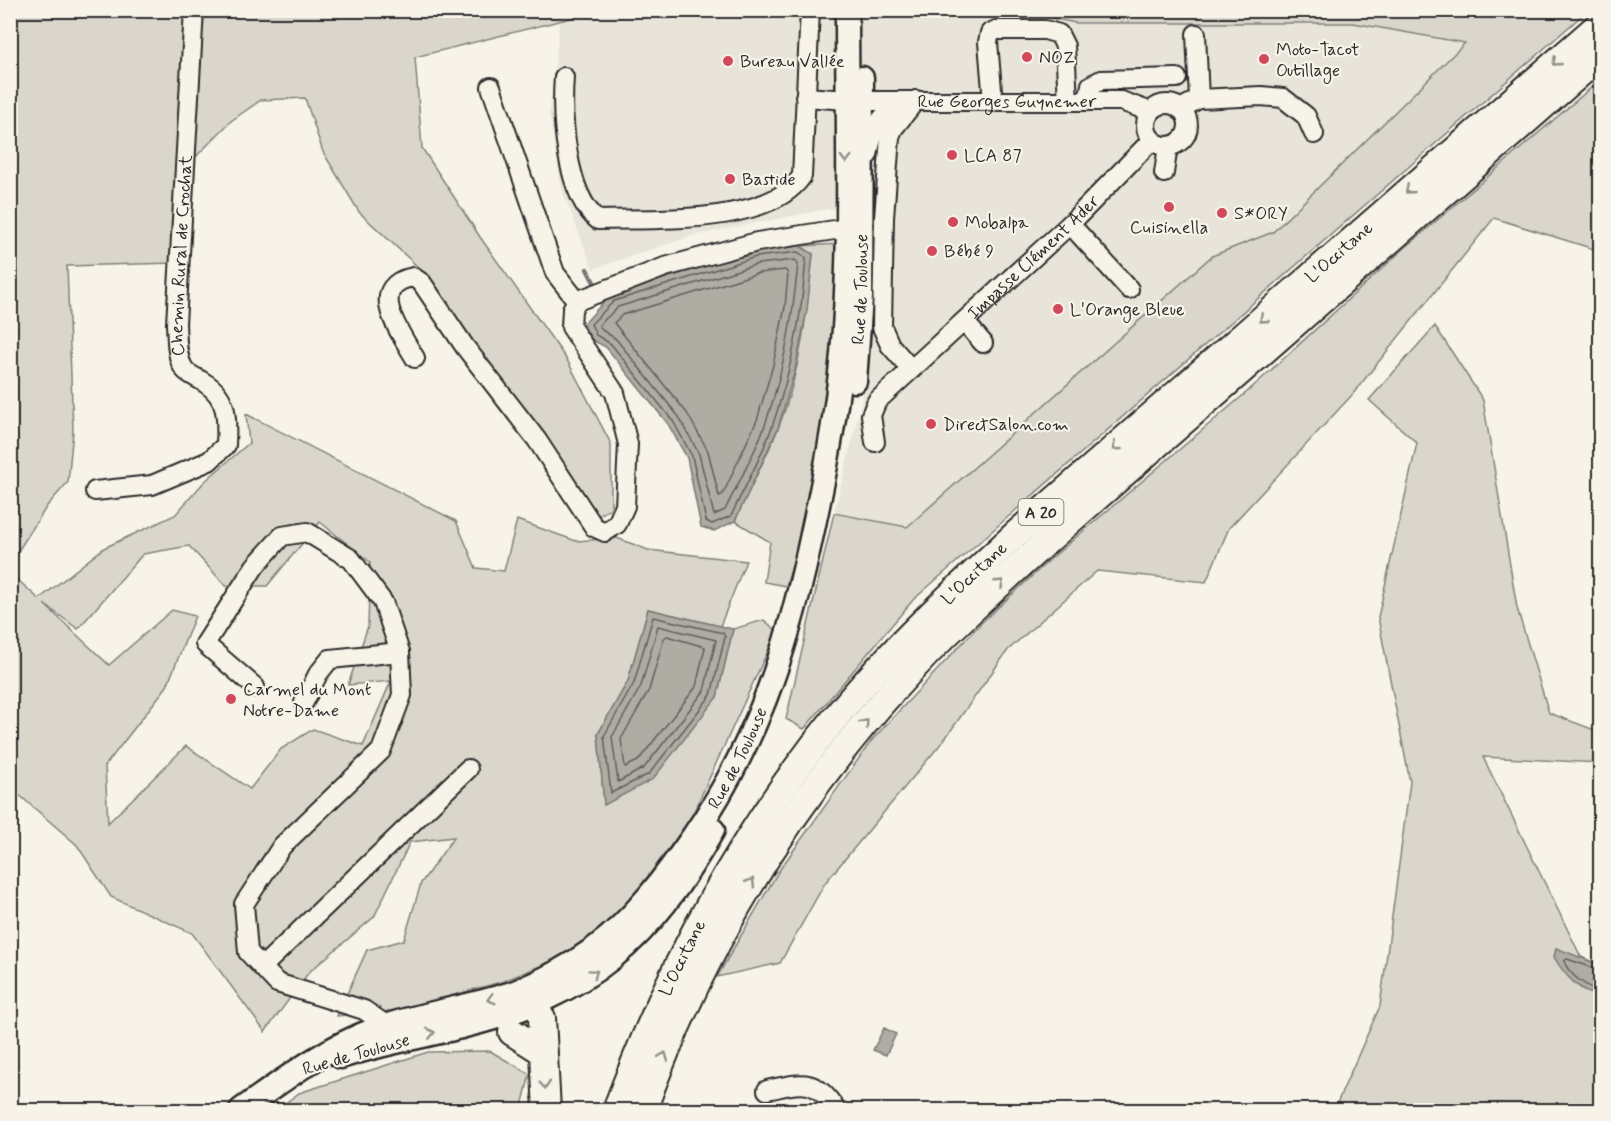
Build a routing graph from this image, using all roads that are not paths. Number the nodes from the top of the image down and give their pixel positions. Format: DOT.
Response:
graph roads {
  1 [pos="194,10"];
  2 [pos="810,10"];
  3 [pos="847,10"];
  4 [pos="862,10"];
  5 [pos="1600,24"];
  6 [pos="1196,34"];
  7 [pos="1600,56"];
  8 [pos="564,77"];
  9 [pos="1177,78"];
  10 [pos="491,87"];
  11 [pos="805,97"];
  12 [pos="1199,99"];
  13 [pos="910,100"];
  14 [pos="854,101"];
  15 [pos="1068,101"];
  16 [pos="1088,101"];
  17 [pos="993,102"];
  18 [pos="1180,109"];
  19 [pos="1151,112"];
  20 [pos="1314,134"];
  21 [pos="1160,143"];
  22 [pos="1164,172"];
  23 [pos="862,180"];
  24 [pos="1070,224"];
  25 [pos="854,226"];
  26 [pos="1129,289"];
  27 [pos="584,298"];
  28 [pos="965,321"];
  29 [pos="983,343"];
  30 [pos="415,358"];
  31 [pos="910,368"];
  32 [pos="875,442"];
  33 [pos="95,490"];
  34 [pos="400,652"];
  35 [pos="255,687"];
  36 [pos="304,702"];
  37 [pos="468,769"];
  38 [pos="688,858"];
  39 [pos="262,967"];
  40 [pos="546,978"];
  41 [pos="543,1010"];
  42 [pos="466,1026"];
  43 [pos="512,1032"];
  44 [pos="388,1034"];
  45 [pos="542,1051"];
  46 [pos="767,1090"];
  47 [pos="242,1110"];
  48 [pos="548,1110"];
  49 [pos="616,1110"];
  50 [pos="643,1110"];
  51 [pos="836,1110"];
  1 -- 33 [label="street, Chemin Rural de Crochat"];
  2 -- 11 [label="street"];
  3 -- 14 [label="main road, Rue de Toulouse"];
  4 -- 14 [label="main road, Rue de Toulouse"];
  5 -- 49 [label="highway, L'Occitane / A 20, one-way"];
  6 -- 12 [label="street"];
  50 -- 7 [label="highway, L'Occitane / A 20, one-way"];
  8 -- 11 [label="street"];
  9 -- 16 [label="street"];
  10 -- 27 [label="street"];
  11 -- 14 [label="street, Rue Georges Guynemer"];
  12 -- 18 [label="street, Rue Georges Guynemer"];
  12 -- 20 [label="street, Rue Georges Guynemer"];
  13 -- 14 [label="street, Rue Georges Guynemer"];
  13 -- 17 [label="street, Rue Georges Guynemer"];
  13 -- 23 [label="street"];
  13 -- 31 [label="street"];
  14 -- 23 [label="main road, Rue de Toulouse"];
  14 -- 25 [label="main road, Rue de Toulouse, one-way"];
  15 -- 16 [label="street, Rue Georges Guynemer"];
  15 -- 17 [label="street, Rue Georges Guynemer"];
  15 -- 17 [label="street"];
  16 -- 19 [label="street, Rue Georges Guynemer"];
  18 -- 19 [label="street, Rue Georges Guynemer"];
  18 -- 21 [label="street"];
  19 -- 21 [label="street"];
  21 -- 22 [label="street"];
  21 -- 24 [label="street, Impasse Clément Ader"];
  23 -- 25 [label="main road, Rue de Toulouse"];
  24 -- 26 [label="street"];
  24 -- 28 [label="street, Impasse Clément Ader"];
  25 -- 27 [label="street"];
  25 -- 38 [label="main road, Rue de Toulouse"];
  27 -- 30 [label="street"];
  28 -- 29 [label="street"];
  28 -- 31 [label="street, Impasse Clément Ader"];
  31 -- 32 [label="street, Impasse Clément Ader"];
  34 -- 35 [label="street"];
  34 -- 36 [label="street"];
  34 -- 39 [label="street"];
  37 -- 39 [label="street"];
  38 -- 40 [label="main road, Rue de Toulouse"];
  41 -- 38 [label="main road, Rue de Toulouse, one-way"];
  39 -- 44 [label="street"];
  40 -- 41 [label="main road"];
  40 -- 44 [label="main road, Rue de Toulouse, one-way"];
  41 -- 42 [label="main road, Rue de Toulouse"];
  41 -- 45 [label="highway"];
  42 -- 43 [label="main road"];
  44 -- 42 [label="main road, Rue de Toulouse, one-way"];
  43 -- 45 [label="highway"];
  44 -- 47 [label="main road, Rue de Toulouse"];
  45 -- 48 [label="highway, one-way"];
  46 -- 51 [label="street"];
}
